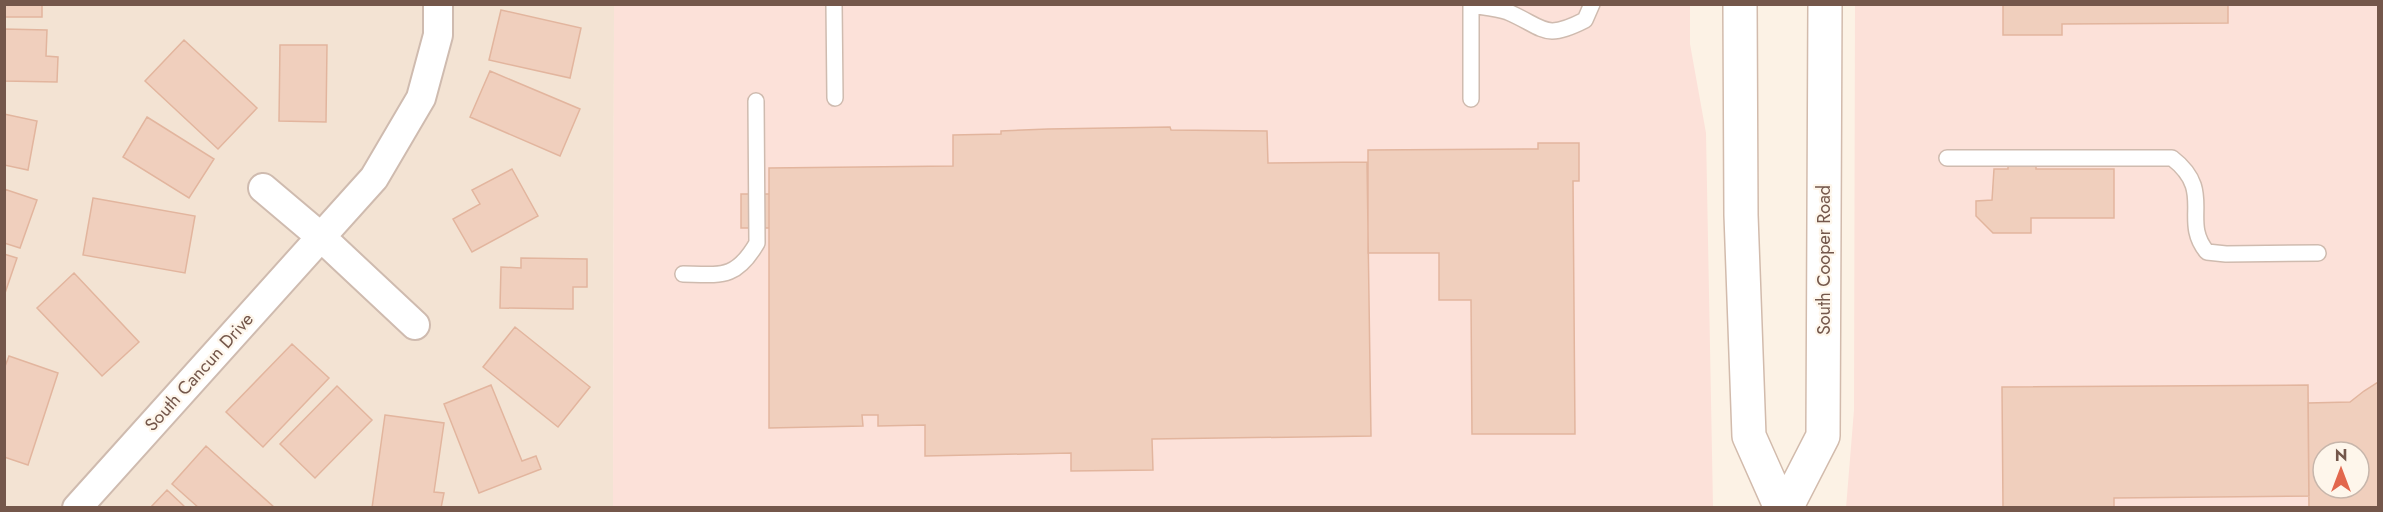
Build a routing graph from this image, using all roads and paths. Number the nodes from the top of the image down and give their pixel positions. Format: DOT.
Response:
graph roads {
  1 [pos="438,4"];
  2 [pos="834,4"];
  3 [pos="1592,4"];
  4 [pos="1740,4"];
  5 [pos="1826,4"];
  6 [pos="1473,5"];
  7 [pos="835,98"];
  8 [pos="1471,99"];
  9 [pos="756,101"];
  10 [pos="1947,158"];
  11 [pos="263,188"];
  12 [pos="321,237"];
  13 [pos="2318,253"];
  14 [pos="683,274"];
  15 [pos="415,325"];
  16 [pos="77,507"];
  17 [pos="1781,507"];
  18 [pos="1786,507"];
  1 -- 12 [label="street, South Cancun Drive"];
  2 -- 7 [label="lane"];
  3 -- 6 [label="lane"];
  4 -- 17 [label="main road"];
  5 -- 18 [label="main road, South Cooper Road"];
  6 -- 8 [label="lane"];
  9 -- 14 [label="lane"];
  10 -- 13 [label="lane"];
  11 -- 12 [label="street"];
  12 -- 15 [label="street"];
  12 -- 16 [label="street, South Cancun Drive"];
}
